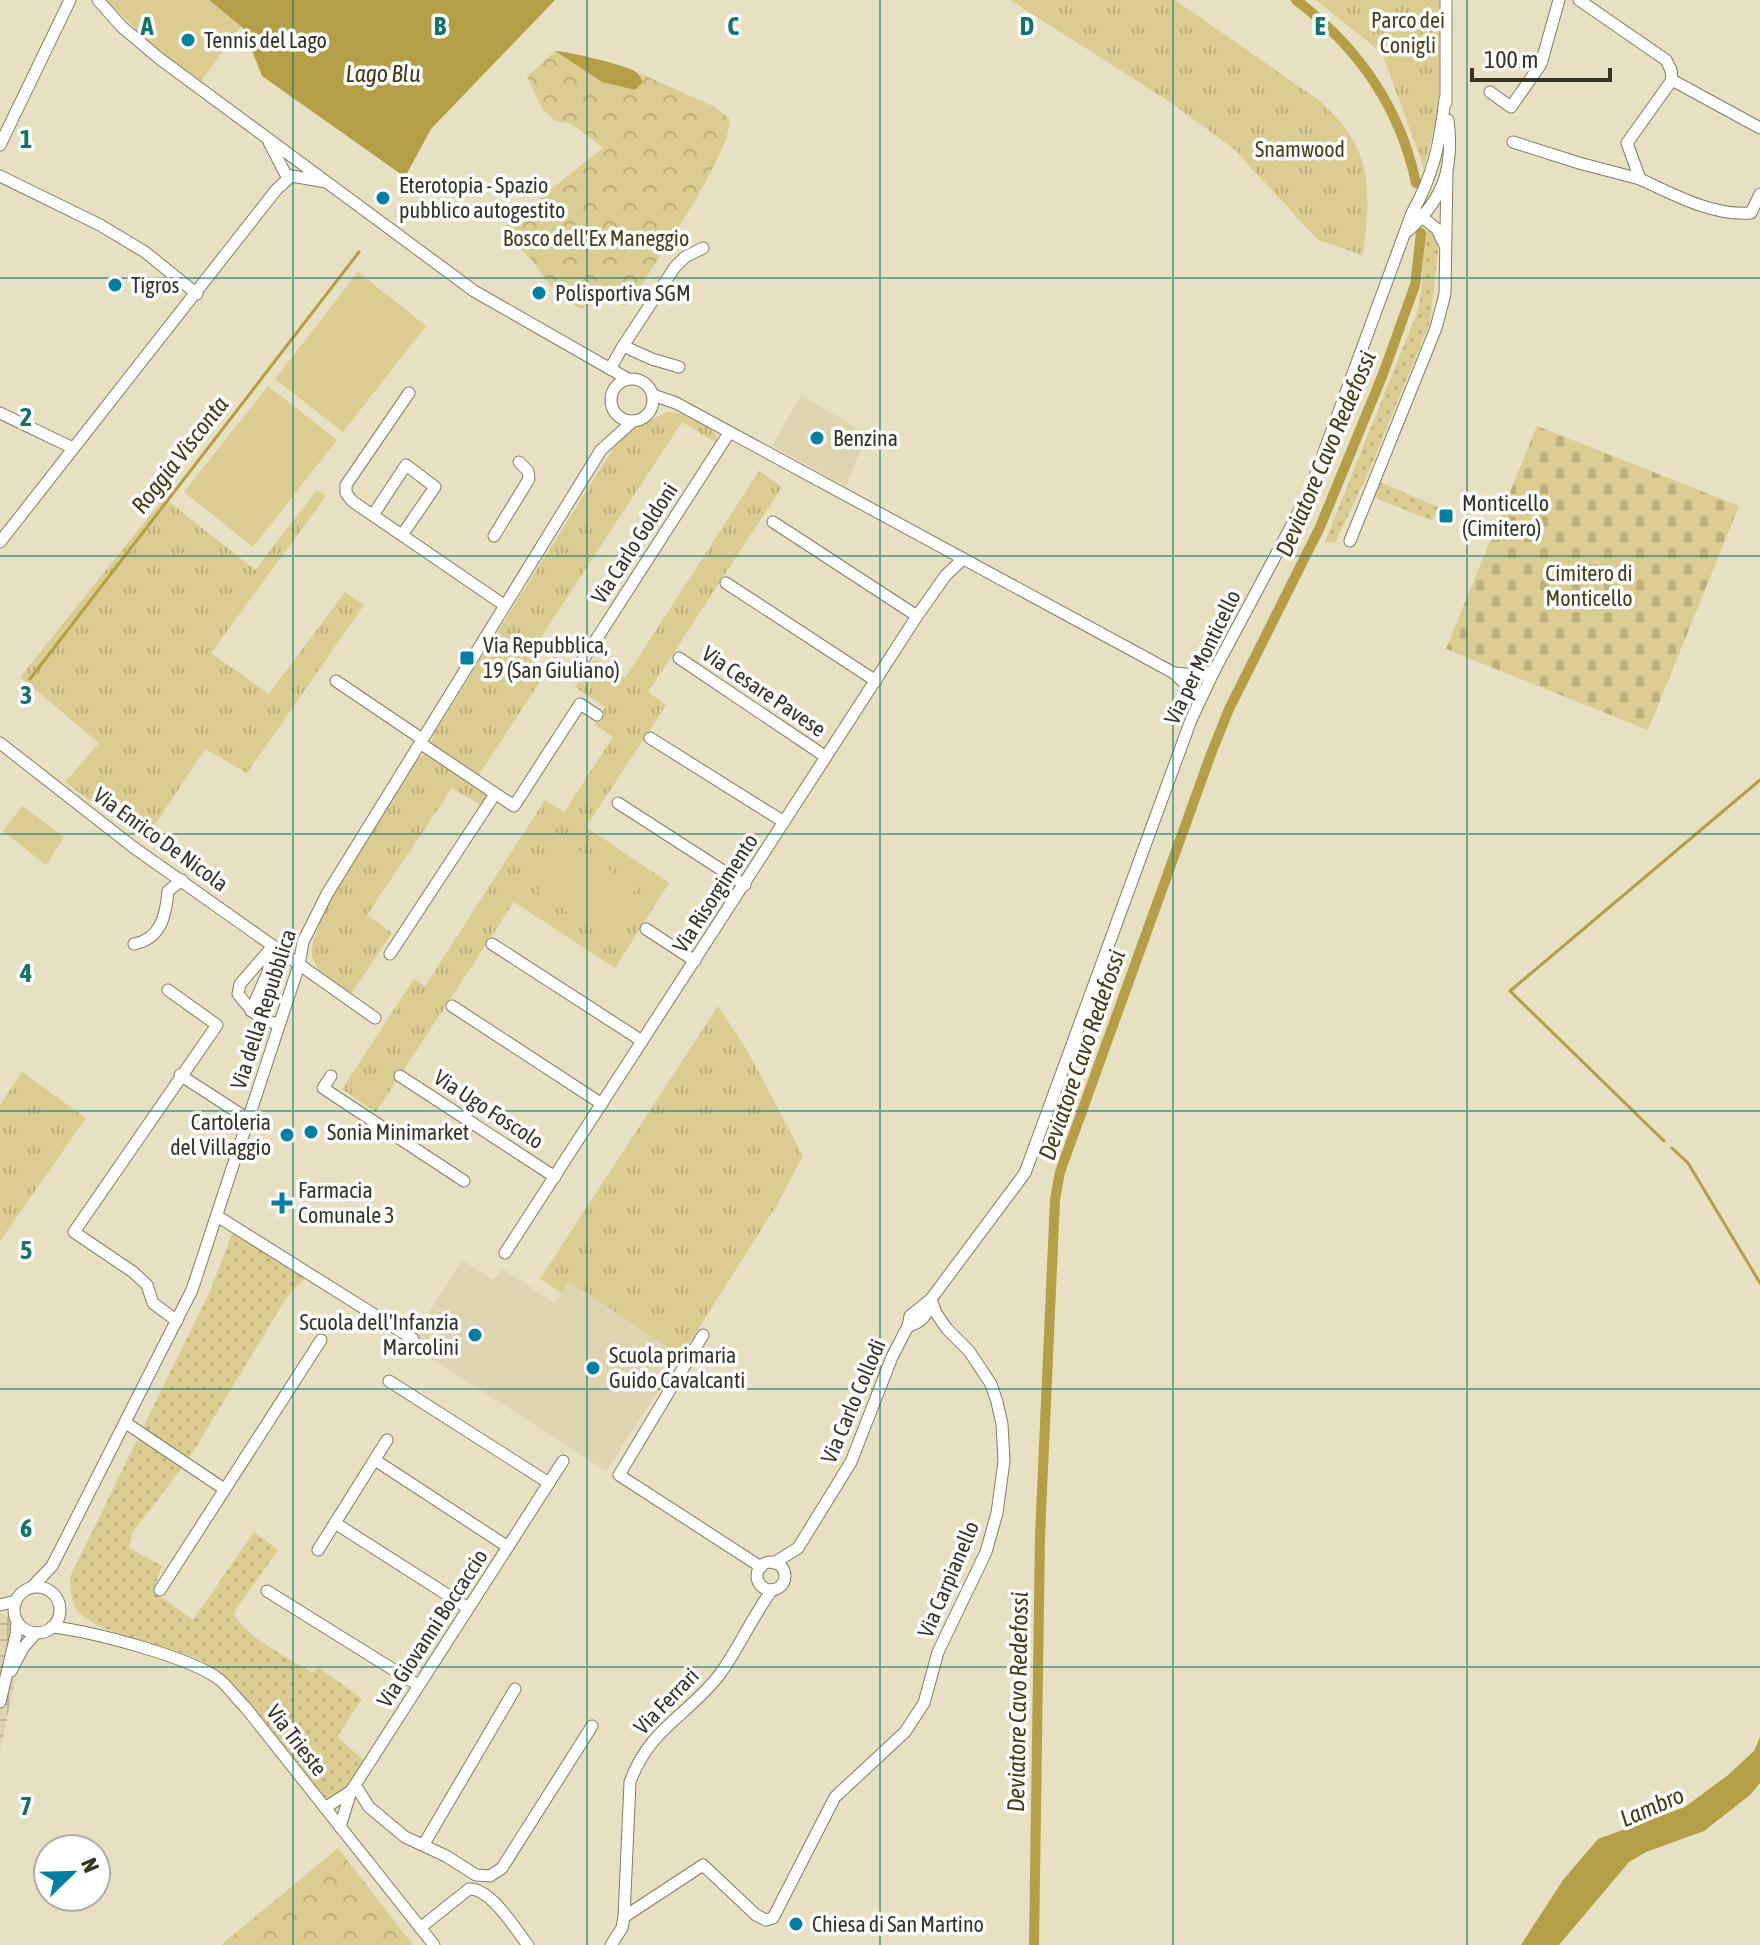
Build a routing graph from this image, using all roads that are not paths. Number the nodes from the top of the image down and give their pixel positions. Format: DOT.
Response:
graph roads {
  1 [pos="70,0"];
  2 [pos="98,0"];
  3 [pos="1446,0"];
  4 [pos="1559,0"];
  5 [pos="1579,0"];
  6 [pos="1672,80"];
  7 [pos="1490,92"];
  8 [pos="1445,99"];
  9 [pos="1760,128"];
  10 [pos="266,138"];
  11 [pos="1513,142"];
  12 [pos="0,145"];
  13 [pos="298,159"];
  14 [pos="1447,171"];
  15 [pos="288,173"];
  16 [pos="0,176"];
  17 [pos="1640,179"];
  18 [pos="327,182"];
  19 [pos="1760,194"];
  20 [pos="1421,197"];
  21 [pos="1437,198"];
  22 [pos="1422,217"];
  23 [pos="1406,232"];
  24 [pos="703,248"];
  25 [pos="1446,249"];
  26 [pos="197,294"];
  27 [pos="623,346"];
  28 [pos="604,366"];
  29 [pos="679,367"];
  30 [pos="628,379"];
  31 [pos="613,391"];
  32 [pos="409,393"];
  33 [pos="653,395"];
  34 [pos="685,409"];
  35 [pos="651,410"];
  36 [pos="614,411"];
  37 [pos="0,413"];
  38 [pos="633,421"];
  39 [pos="729,433"];
  40 [pos="73,448"];
  41 [pos="601,450"];
  42 [pos="519,462"];
  43 [pos="373,515"];
  44 [pos="773,522"];
  45 [pos="402,535"];
  46 [pos="494,536"];
  47 [pos="1350,541"];
  48 [pos="0,542"];
  49 [pos="943,549"];
  50 [pos="963,559"];
  51 [pos="946,575"];
  52 [pos="726,583"];
  53 [pos="504,605"];
  54 [pos="917,616"];
  55 [pos="679,658"];
  56 [pos="1214,671"];
  57 [pos="1174,673"];
  58 [pos="574,674"];
  59 [pos="336,681"];
  60 [pos="876,681"];
  61 [pos="1200,698"];
  62 [pos="597,715"];
  63 [pos="650,738"];
  64 [pos="421,741"];
  65 [pos="0,743"];
  66 [pos="826,757"];
  67 [pos="495,794"];
  68 [pos="618,803"];
  69 [pos="784,822"];
  70 [pos="182,880"];
  71 [pos="745,885"];
  72 [pos="646,929"];
  73 [pos="134,944"];
  74 [pos="492,944"];
  75 [pos="273,946"];
  76 [pos="390,954"];
  77 [pos="695,961"];
  78 [pos="299,965"];
  79 [pos="168,990"];
  80 [pos="452,1006"];
  81 [pos="251,1011"];
  82 [pos="375,1018"];
  83 [pos="280,1023"];
  84 [pos="642,1041"];
  85 [pos="180,1075"];
  86 [pos="331,1076"];
  87 [pos="400,1076"];
  88 [pos="602,1104"];
  89 [pos="248,1119"];
  90 [pos="1035,1151"];
  91 [pos="555,1177"];
  92 [pos="464,1181"];
  93 [pos="217,1216"];
  94 [pos="505,1253"];
  95 [pos="931,1299"];
  96 [pos="177,1321"];
  97 [pos="703,1335"];
  98 [pos="413,1339"];
  99 [pos="321,1340"];
  100 [pos="389,1381"];
  101 [pos="126,1423"];
  102 [pos="387,1440"];
  103 [pos="375,1460"];
  104 [pos="563,1461"];
  105 [pos="549,1483"];
  106 [pos="224,1489"];
  107 [pos="335,1523"];
  108 [pos="508,1547"];
  109 [pos="318,1550"];
  110 [pos="774,1563"];
  111 [pos="52,1566"];
  112 [pos="761,1567"];
  113 [pos="32,1587"];
  114 [pos="160,1590"];
  115 [pos="772,1590"];
  116 [pos="51,1591"];
  117 [pos="267,1591"];
  118 [pos="16,1601"];
  119 [pos="0,1607"];
  120 [pos="468,1608"];
  121 [pos="59,1611"];
  122 [pos="16,1619"];
  123 [pos="52,1627"];
  124 [pos="79,1630"];
  125 [pos="36,1633"];
  126 [pos="418,1685"];
  127 [pos="515,1689"];
  128 [pos="1,1696"];
  129 [pos="592,1726"];
  130 [pos="353,1788"];
  131 [pos="325,1808"];
  132 [pos="340,1827"];
  133 [pos="424,1844"];
  134 [pos="624,1917"];
  135 [pos="420,1928"];
  136 [pos="434,1945"];
  137 [pos="528,1945"];
  138 [pos="611,1945"];
  1 -- 12 [label="street"];
  2 -- 10 [label="street"];
  3 -- 8 [label="street"];
  4 -- 7 [label="street"];
  5 -- 6 [label="street"];
  6 -- 9 [label="street"];
  6 -- 17 [label="street"];
  8 -- 14 [label="street"];
  8 -- 20 [label="street, Via per Monticello"];
  10 -- 13 [label="street"];
  10 -- 15 [label="street"];
  11 -- 17 [label="street"];
  13 -- 15 [label="street"];
  13 -- 15 [label="street"];
  13 -- 18 [label="street"];
  14 -- 21 [label="street"];
  14 -- 25 [label="street"];
  15 -- 18 [label="street"];
  15 -- 26 [label="street"];
  16 -- 26 [label="street"];
  17 -- 19 [label="street"];
  18 -- 28 [label="street"];
  20 -- 21 [label="street"];
  20 -- 22 [label="street"];
  20 -- 23 [label="street, Via per Monticello"];
  21 -- 22 [label="street"];
  22 -- 23 [label="street"];
  22 -- 25 [label="street"];
  23 -- 56 [label="street, Via per Monticello"];
  24 -- 27 [label="street"];
  25 -- 47 [label="street"];
  26 -- 40 [label="street"];
  27 -- 28 [label="street"];
  27 -- 29 [label="street"];
  28 -- 30 [label="street"];
  28 -- 31 [label="street"];
  30 -- 31 [label="street"];
  30 -- 33 [label="street"];
  31 -- 36 [label="street"];
  32 -- 43 [label="street"];
  33 -- 34 [label="street"];
  33 -- 35 [label="street"];
  34 -- 35 [label="street"];
  34 -- 39 [label="street"];
  35 -- 38 [label="street"];
  36 -- 38 [label="street"];
  36 -- 41 [label="street, Via della Repubblica"];
  37 -- 40 [label="street"];
  38 -- 41 [label="street, Via della Repubblica"];
  39 -- 49 [label="street"];
  39 -- 58 [label="street, Via Carlo Goldoni"];
  40 -- 48 [label="street"];
  41 -- 53 [label="street, Via della Repubblica"];
  42 -- 46 [label="street"];
  43 -- 45 [label="street"];
  43 -- 45 [label="street"];
  44 -- 54 [label="street"];
  45 -- 53 [label="street"];
  49 -- 50 [label="street"];
  49 -- 51 [label="street"];
  50 -- 51 [label="street, Via Risorgimento"];
  50 -- 57 [label="street"];
  51 -- 54 [label="street, Via Risorgimento"];
  52 -- 60 [label="street"];
  53 -- 64 [label="street, Via della Repubblica"];
  54 -- 60 [label="street, Via Risorgimento"];
  55 -- 66 [label="street, Via Cesare Pavese"];
  56 -- 57 [label="street"];
  56 -- 61 [label="street, Via per Monticello"];
  57 -- 61 [label="street"];
  59 -- 64 [label="street"];
  60 -- 66 [label="street, Via Risorgimento"];
  61 -- 90 [label="street, Via per Monticello"];
  62 -- 67 [label="street"];
  63 -- 69 [label="street"];
  64 -- 67 [label="street"];
  64 -- 78 [label="street, Via della Repubblica"];
  65 -- 70 [label="street, Via Enrico De Nicola"];
  66 -- 69 [label="street, Via Risorgimento"];
  67 -- 76 [label="street"];
  68 -- 71 [label="street"];
  69 -- 71 [label="street, Via Risorgimento"];
  70 -- 73 [label="street"];
  70 -- 75 [label="street, Via Enrico De Nicola"];
  71 -- 77 [label="street, Via Risorgimento"];
  72 -- 77 [label="street"];
  74 -- 84 [label="street"];
  75 -- 78 [label="street, Via Enrico De Nicola"];
  75 -- 81 [label="street"];
  75 -- 81 [label="street"];
  77 -- 84 [label="street, Via Risorgimento"];
  78 -- 82 [label="street, Via Enrico De Nicola"];
  78 -- 83 [label="street, Via della Repubblica"];
  79 -- 85 [label="street, Via della Repubblica"];
  80 -- 88 [label="street"];
  81 -- 83 [label="street"];
  83 -- 89 [label="street, Via della Repubblica"];
  84 -- 88 [label="street, Via Risorgimento"];
  85 -- 89 [label="street"];
  85 -- 96 [label="street, Via della Repubblica"];
  86 -- 92 [label="street"];
  87 -- 91 [label="street, Via Ugo Foscolo"];
  88 -- 91 [label="street, Via Risorgimento"];
  89 -- 93 [label="street, Via della Repubblica"];
  90 -- 95 [label="street, Via Carlo Collodi"];
  91 -- 94 [label="street, Via Risorgimento"];
  93 -- 96 [label="street, Via della Repubblica"];
  93 -- 98 [label="street"];
  95 -- 110 [label="street, Via Carlo Collodi"];
  95 -- 134 [label="street, Via Carpianello"];
  96 -- 101 [label="street, Via della Repubblica"];
  97 -- 112 [label="street"];
  99 -- 106 [label="street"];
  100 -- 105 [label="street"];
  101 -- 106 [label="street"];
  101 -- 111 [label="street, Via della Repubblica"];
  102 -- 103 [label="street"];
  103 -- 107 [label="street"];
  103 -- 108 [label="street"];
  104 -- 105 [label="street, Via Giovanni Boccaccio"];
  105 -- 108 [label="street, Via Giovanni Boccaccio"];
  106 -- 114 [label="street"];
  107 -- 109 [label="street"];
  107 -- 120 [label="street"];
  108 -- 120 [label="street, Via Giovanni Boccaccio"];
  110 -- 112 [label="street"];
  110 -- 115 [label="street"];
  111 -- 113 [label="street, Via della Repubblica"];
  111 -- 116 [label="street, Via della Repubblica"];
  112 -- 115 [label="street"];
  113 -- 116 [label="street"];
  113 -- 118 [label="street"];
  115 -- 134 [label="street, Via Ferrari"];
  116 -- 121 [label="street"];
  117 -- 126 [label="street"];
  118 -- 119 [label="street"];
  118 -- 122 [label="street"];
  119 -- 122 [label="street"];
  120 -- 126 [label="street, Via Giovanni Boccaccio"];
  121 -- 123 [label="street"];
  121 -- 124 [label="street, Via Trieste"];
  122 -- 125 [label="street"];
  122 -- 128 [label="street"];
  123 -- 124 [label="street, Via Trieste"];
  123 -- 125 [label="street"];
  124 -- 131 [label="street, Via Trieste"];
  125 -- 128 [label="street"];
  126 -- 130 [label="street, Via Giovanni Boccaccio"];
  127 -- 133 [label="street"];
  129 -- 133 [label="street"];
  130 -- 131 [label="street, Via Giovanni Boccaccio"];
  130 -- 132 [label="street"];
  130 -- 133 [label="street"];
  131 -- 132 [label="street, Via Trieste"];
  132 -- 135 [label="street, Via Trieste"];
  134 -- 138 [label="street, Via Ferrari"];
  135 -- 136 [label="street, Via Trieste"];
  135 -- 137 [label="street"];
}
